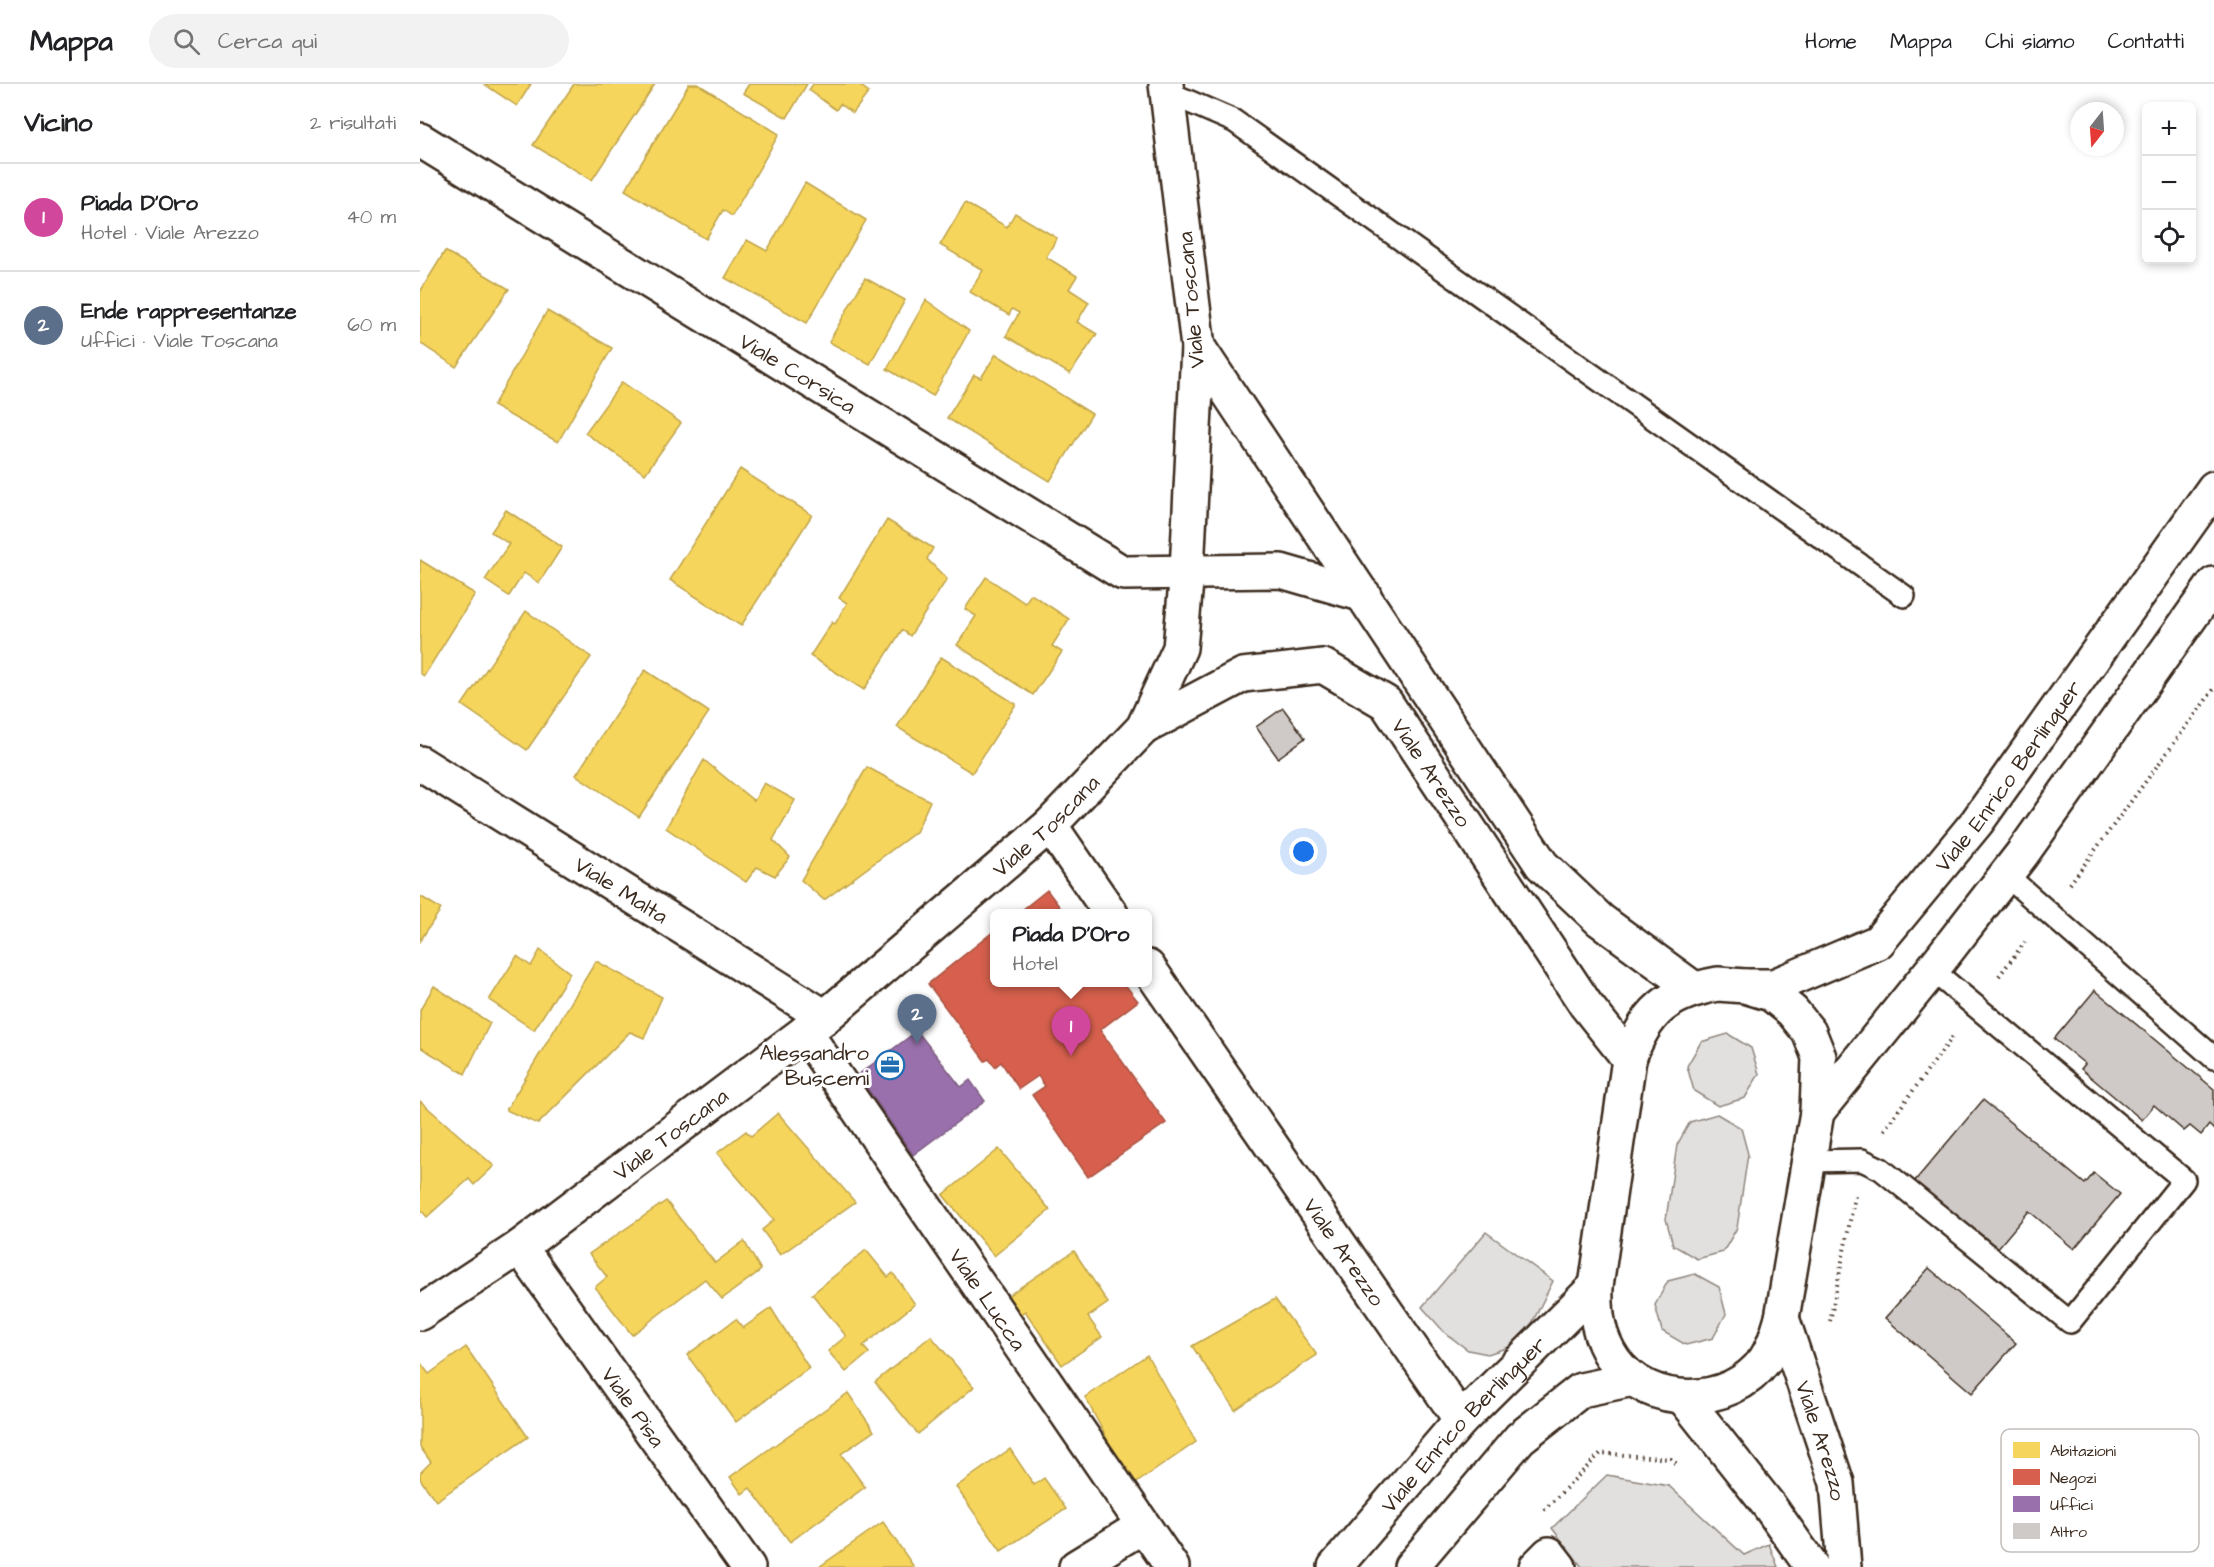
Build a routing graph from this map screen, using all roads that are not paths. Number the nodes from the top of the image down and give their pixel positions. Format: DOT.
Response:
graph roads {
  1 [pos="1174,87"];
  2 [pos="420,140"];
  3 [pos="1198,347"];
  4 [pos="2214,488"];
  5 [pos="1187,571"];
  6 [pos="2214,584"];
  7 [pos="1364,595"];
  8 [pos="1904,596"];
  9 [pos="1143,728"];
  10 [pos="420,763"];
  11 [pos="1050,825"];
  12 [pos="2006,875"];
  13 [pos="1108,909"];
  14 [pos="1932,970"];
  15 [pos="1152,973"];
  16 [pos="1745,986"];
  17 [pos="1693,988"];
  18 [pos="815,1024"];
  19 [pos="2214,1058"];
  20 [pos="1629,1059"];
  21 [pos="1817,1112"];
  22 [pos="1809,1161"];
  23 [pos="520,1247"];
  24 [pos="1596,1286"];
  25 [pos="420,1313"];
  26 [pos="1782,1318"];
  27 [pos="1633,1380"];
  28 [pos="1683,1397"];
  29 [pos="1461,1420"];
  30 [pos="1143,1526"];
  31 [pos="748,1567"];
  32 [pos="1076,1567"];
  33 [pos="1172,1567"];
  34 [pos="1335,1567"];
  35 [pos="1411,1567"];
  36 [pos="1536,1567"];
  37 [pos="1559,1567"];
  38 [pos="1812,1567"];
  39 [pos="1844,1567"];
  1 -- 3 [label="street, Viale Toscana"];
  1 -- 8 [label="lane"];
  2 -- 5 [label="street, Viale Corsica"];
  3 -- 5 [label="street, Viale Toscana"];
  3 -- 7 [label="street, Viale Arezzo"];
  4 -- 16 [label="street, Viale Enrico Berlinguer"];
  5 -- 7 [label="street"];
  5 -- 9 [label="street, Viale Toscana"];
  6 -- 12 [label="street"];
  7 -- 17 [label="street, Viale Arezzo"];
  9 -- 11 [label="street, Viale Toscana"];
  9 -- 20 [label="street, Viale Arezzo"];
  10 -- 18 [label="street, Viale Malta"];
  11 -- 13 [label="street"];
  11 -- 18 [label="street, Viale Toscana"];
  12 -- 14 [label="street"];
  12 -- 19 [label="lane"];
  14 -- 21 [label="street"];
  14 -- 22 [label="lane"];
  15 -- 29 [label="street, Viale Arezzo"];
  16 -- 17 [label="street"];
  16 -- 21 [label="street"];
  17 -- 20 [label="street"];
  18 -- 23 [label="street, Viale Toscana"];
  18 -- 30 [label="street, Viale Lucca"];
  20 -- 24 [label="street"];
  21 -- 22 [label="street"];
  22 -- 26 [label="street"];
  23 -- 25 [label="street, Viale Toscana"];
  23 -- 31 [label="street, Viale Pisa"];
  24 -- 27 [label="street"];
  24 -- 29 [label="street, Viale Enrico Berlinguer"];
  26 -- 28 [label="street"];
  26 -- 39 [label="street, Viale Arezzo"];
  27 -- 28 [label="street"];
  27 -- 35 [label="street"];
  28 -- 38 [label="street"];
  29 -- 34 [label="street, Viale Enrico Berlinguer"];
  30 -- 32 [label="street"];
  30 -- 33 [label="street, Viale Lucca"];
  36 -- 37 [label="street"];
}
